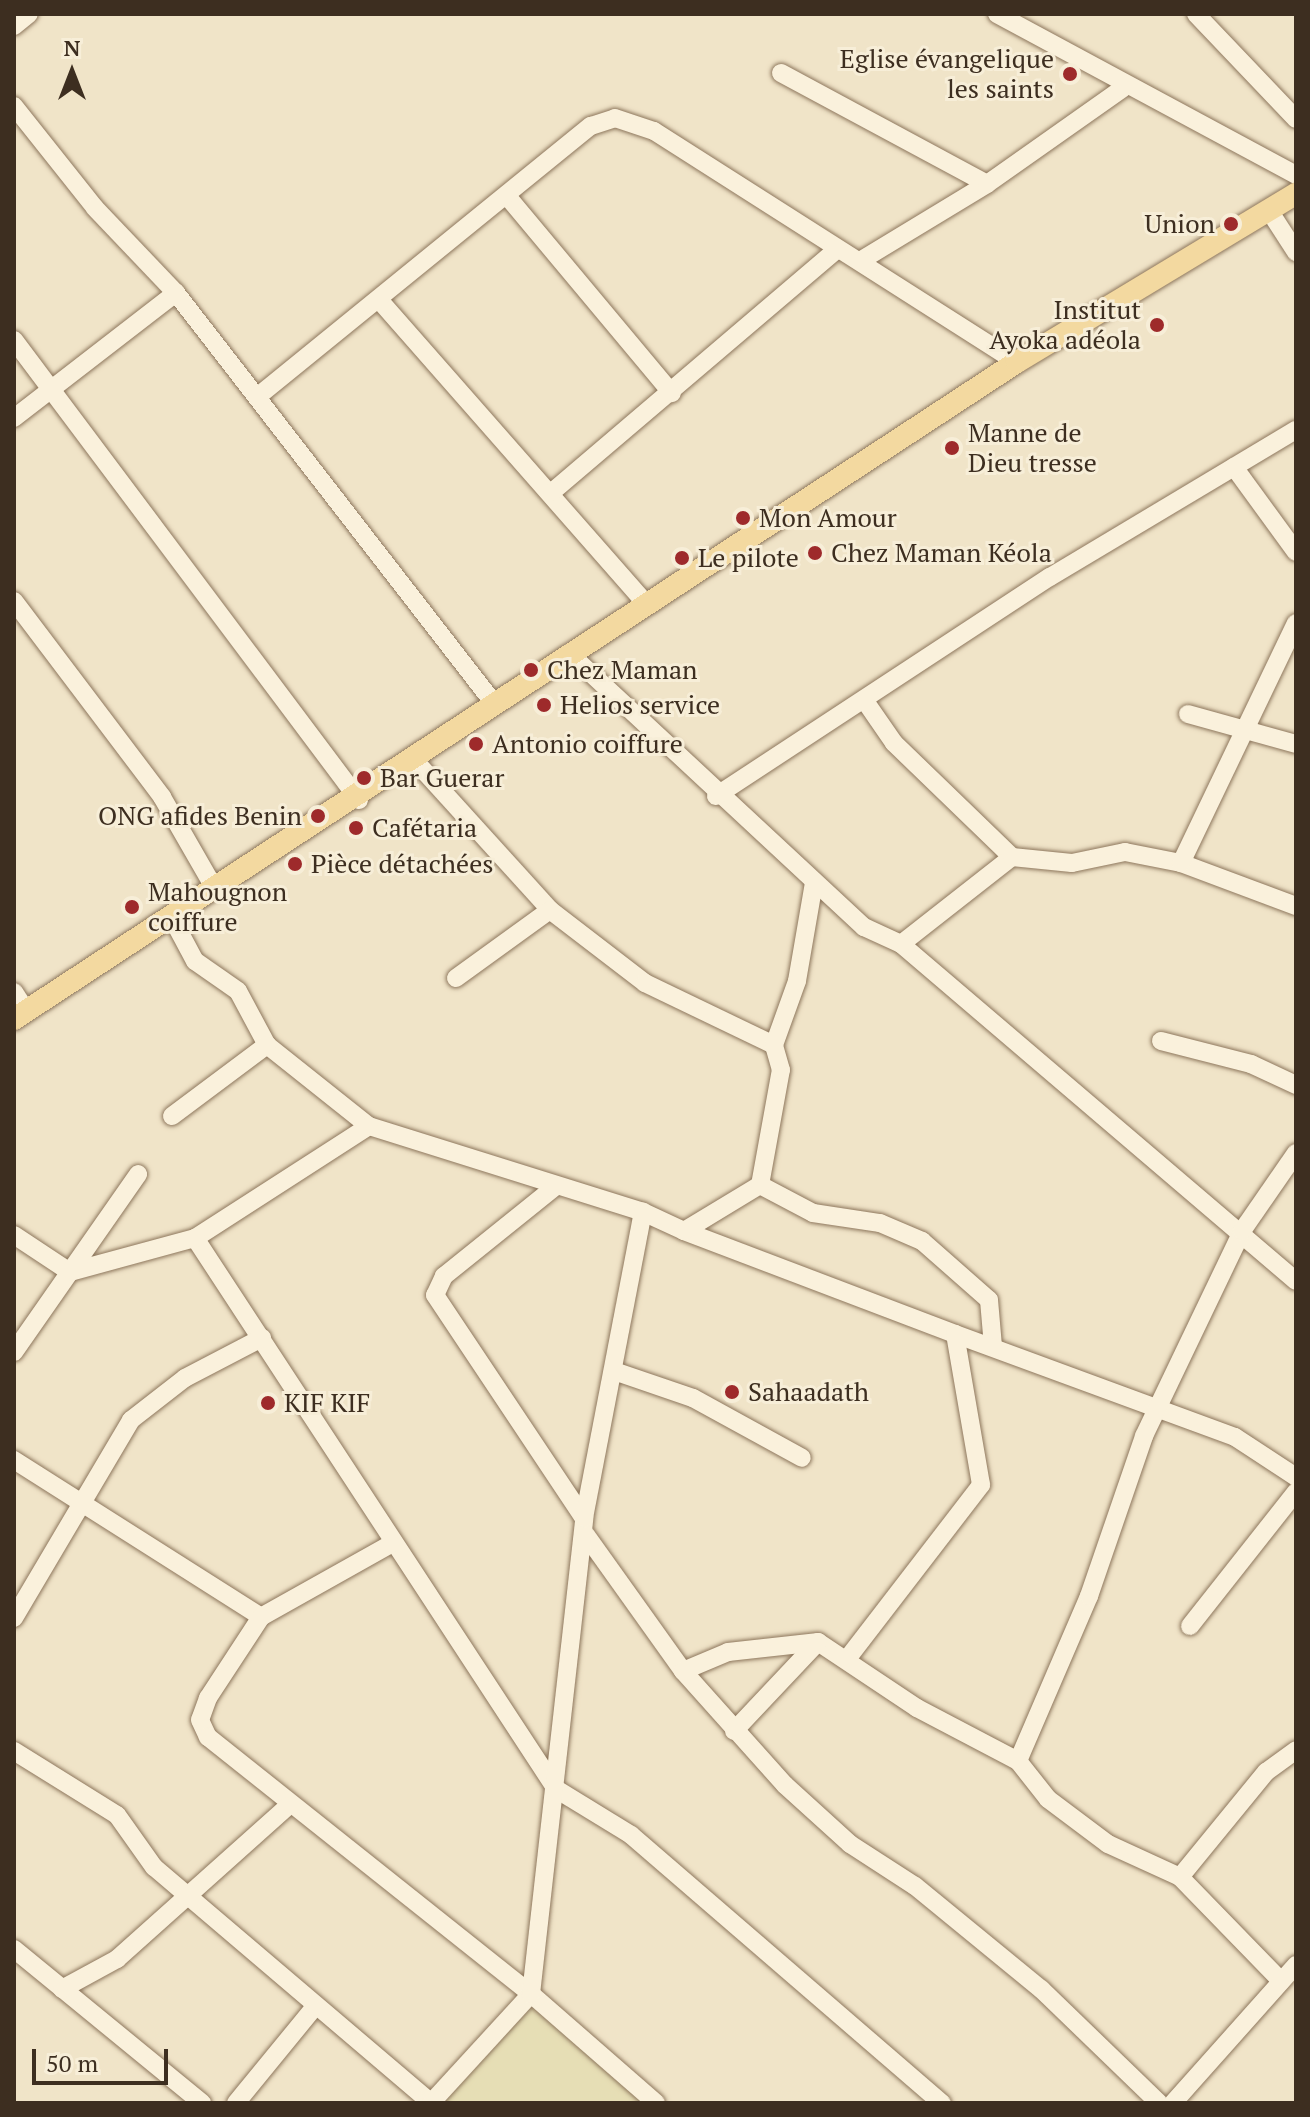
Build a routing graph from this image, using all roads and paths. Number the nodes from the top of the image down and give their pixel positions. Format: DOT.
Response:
graph roads {
  1 [pos="29,14"];
  2 [pos="997,14"];
  3 [pos="1196,14"];
  4 [pos="14,26"];
  5 [pos="781,73"];
  6 [pos="1123,88"];
  7 [pos="14,106"];
  8 [pos="1296,119"];
  9 [pos="1296,175"];
  10 [pos="987,184"];
  11 [pos="1296,194"];
  12 [pos="507,196"];
  13 [pos="1270,212"];
  14 [pos="838,249"];
  15 [pos="1296,252"];
  16 [pos="860,261"];
  17 [pos="176,293"];
  18 [pos="381,302"];
  19 [pos="14,340"];
  20 [pos="1017,362"];
  21 [pos="49,388"];
  22 [pos="672,393"];
  23 [pos="257,397"];
  24 [pos="14,418"];
  25 [pos="1296,430"];
  26 [pos="1234,467"];
  27 [pos="552,492"];
  28 [pos="1296,552"];
  29 [pos="14,601"];
  30 [pos="646,604"];
  31 [pos="1296,623"];
  32 [pos="569,653"];
  33 [pos="865,701"];
  34 [pos="496,706"];
  35 [pos="1188,714"];
  36 [pos="1242,729"];
  37 [pos="1296,744"];
  38 [pos="416,762"];
  39 [pos="716,796"];
  40 [pos="359,800"];
  41 [pos="1012,857"];
  42 [pos="1181,863"];
  43 [pos="814,883"];
  44 [pos="216,891"];
  45 [pos="1296,906"];
  46 [pos="550,910"];
  47 [pos="172,918"];
  48 [pos="901,944"];
  49 [pos="456,978"];
  50 [pos="14,992"];
  51 [pos="21,1016"];
  52 [pos="1161,1041"];
  53 [pos="267,1045"];
  54 [pos="774,1045"];
  55 [pos="1296,1085"];
  56 [pos="172,1116"];
  57 [pos="369,1126"];
  58 [pos="1296,1153"];
  59 [pos="138,1174"];
  60 [pos="760,1185"];
  61 [pos="556,1186"];
  62 [pos="643,1212"];
  63 [pos="684,1231"];
  64 [pos="1242,1231"];
  65 [pos="14,1235"];
  66 [pos="195,1238"];
  67 [pos="70,1272"];
  68 [pos="1296,1281"];
  69 [pos="955,1334"];
  70 [pos="262,1338"];
  71 [pos="993,1347"];
  72 [pos="14,1352"];
  73 [pos="614,1371"];
  74 [pos="1159,1406"];
  75 [pos="802,1458"];
  76 [pos="14,1460"];
  77 [pos="1296,1477"];
  78 [pos="1296,1492"];
  79 [pos="79,1507"];
  80 [pos="585,1526"];
  81 [pos="391,1544"];
  82 [pos="261,1617"];
  83 [pos="14,1618"];
  84 [pos="1190,1626"];
  85 [pos="818,1642"];
  86 [pos="847,1659"];
  87 [pos="683,1671"];
  88 [pos="734,1731"];
  89 [pos="1296,1750"];
  90 [pos="14,1751"];
  91 [pos="1018,1761"];
  92 [pos="556,1789"];
  93 [pos="288,1806"];
  94 [pos="1180,1877"];
  95 [pos="192,1896"];
  96 [pos="15,1952"];
  97 [pos="1296,1965"];
  98 [pos="1281,1981"];
  99 [pos="62,1989"];
  100 [pos="531,1994"];
  101 [pos="313,2009"];
  102 [pos="202,2103"];
  103 [pos="236,2103"];
  104 [pos="431,2103"];
  105 [pos="656,2103"];
  106 [pos="942,2103"];
  107 [pos="1159,2103"];
  108 [pos="1173,2103"];
  1 -- 4 [label="street"];
  2 -- 6 [label="street"];
  3 -- 8 [label="street"];
  5 -- 10 [label="street"];
  6 -- 9 [label="street"];
  6 -- 10 [label="street"];
  7 -- 17 [label="street"];
  10 -- 16 [label="street"];
  11 -- 13 [label="main road"];
  12 -- 14 [label="street"];
  12 -- 18 [label="street"];
  12 -- 22 [label="street"];
  13 -- 15 [label="street"];
  13 -- 20 [label="main road"];
  14 -- 16 [label="street"];
  14 -- 22 [label="street"];
  16 -- 20 [label="street"];
  17 -- 21 [label="street"];
  17 -- 23 [label="street"];
  18 -- 23 [label="street"];
  18 -- 27 [label="street"];
  19 -- 21 [label="street"];
  20 -- 30 [label="main road"];
  21 -- 24 [label="street"];
  21 -- 40 [label="street"];
  22 -- 27 [label="street"];
  23 -- 34 [label="street"];
  25 -- 26 [label="street"];
  26 -- 28 [label="street"];
  26 -- 33 [label="street"];
  27 -- 30 [label="street"];
  29 -- 44 [label="street"];
  30 -- 32 [label="main road"];
  31 -- 36 [label="street"];
  32 -- 34 [label="main road"];
  32 -- 39 [label="street"];
  33 -- 39 [label="street"];
  33 -- 41 [label="street"];
  34 -- 38 [label="main road"];
  35 -- 36 [label="street"];
  36 -- 37 [label="street"];
  36 -- 42 [label="street"];
  38 -- 40 [label="main road"];
  38 -- 46 [label="street"];
  39 -- 43 [label="street"];
  40 -- 44 [label="main road"];
  41 -- 42 [label="street"];
  41 -- 48 [label="street"];
  42 -- 45 [label="street"];
  43 -- 48 [label="street"];
  43 -- 54 [label="street"];
  44 -- 47 [label="main road"];
  46 -- 49 [label="street"];
  46 -- 54 [label="street"];
  47 -- 51 [label="main road"];
  47 -- 53 [label="street"];
  48 -- 64 [label="street"];
  50 -- 51 [label="street"];
  52 -- 55 [label="street"];
  53 -- 56 [label="street"];
  53 -- 57 [label="street"];
  54 -- 60 [label="street"];
  57 -- 61 [label="street"];
  57 -- 66 [label="street"];
  58 -- 64 [label="street"];
  59 -- 67 [label="street"];
  60 -- 63 [label="street"];
  60 -- 71 [label="street"];
  61 -- 62 [label="street"];
  61 -- 80 [label="street"];
  62 -- 63 [label="street"];
  62 -- 73 [label="street"];
  63 -- 69 [label="street"];
  64 -- 68 [label="street"];
  64 -- 74 [label="street"];
  65 -- 67 [label="street"];
  66 -- 67 [label="street"];
  66 -- 70 [label="street"];
  67 -- 72 [label="street"];
  69 -- 71 [label="street"];
  69 -- 86 [label="street"];
  70 -- 79 [label="street"];
  70 -- 81 [label="street"];
  71 -- 74 [label="street"];
  73 -- 75 [label="street"];
  73 -- 80 [label="street"];
  74 -- 77 [label="street"];
  74 -- 91 [label="street"];
  76 -- 79 [label="street"];
  78 -- 84 [label="street"];
  79 -- 82 [label="street"];
  79 -- 83 [label="street"];
  80 -- 87 [label="street"];
  80 -- 92 [label="street"];
  81 -- 82 [label="street"];
  81 -- 92 [label="street"];
  82 -- 93 [label="street"];
  85 -- 86 [label="street"];
  85 -- 87 [label="street"];
  85 -- 88 [label="street"];
  86 -- 91 [label="street"];
  87 -- 88 [label="street"];
  88 -- 107 [label="street"];
  89 -- 94 [label="street"];
  90 -- 95 [label="street"];
  91 -- 94 [label="street"];
  92 -- 100 [label="street"];
  92 -- 106 [label="street"];
  93 -- 95 [label="street"];
  93 -- 100 [label="street"];
  94 -- 98 [label="street"];
  95 -- 99 [label="street"];
  95 -- 101 [label="street"];
  96 -- 99 [label="street"];
  97 -- 98 [label="street"];
  98 -- 108 [label="street"];
  99 -- 102 [label="street"];
  100 -- 104 [label="street"];
  100 -- 105 [label="street"];
  101 -- 103 [label="street"];
  101 -- 104 [label="street"];
}
